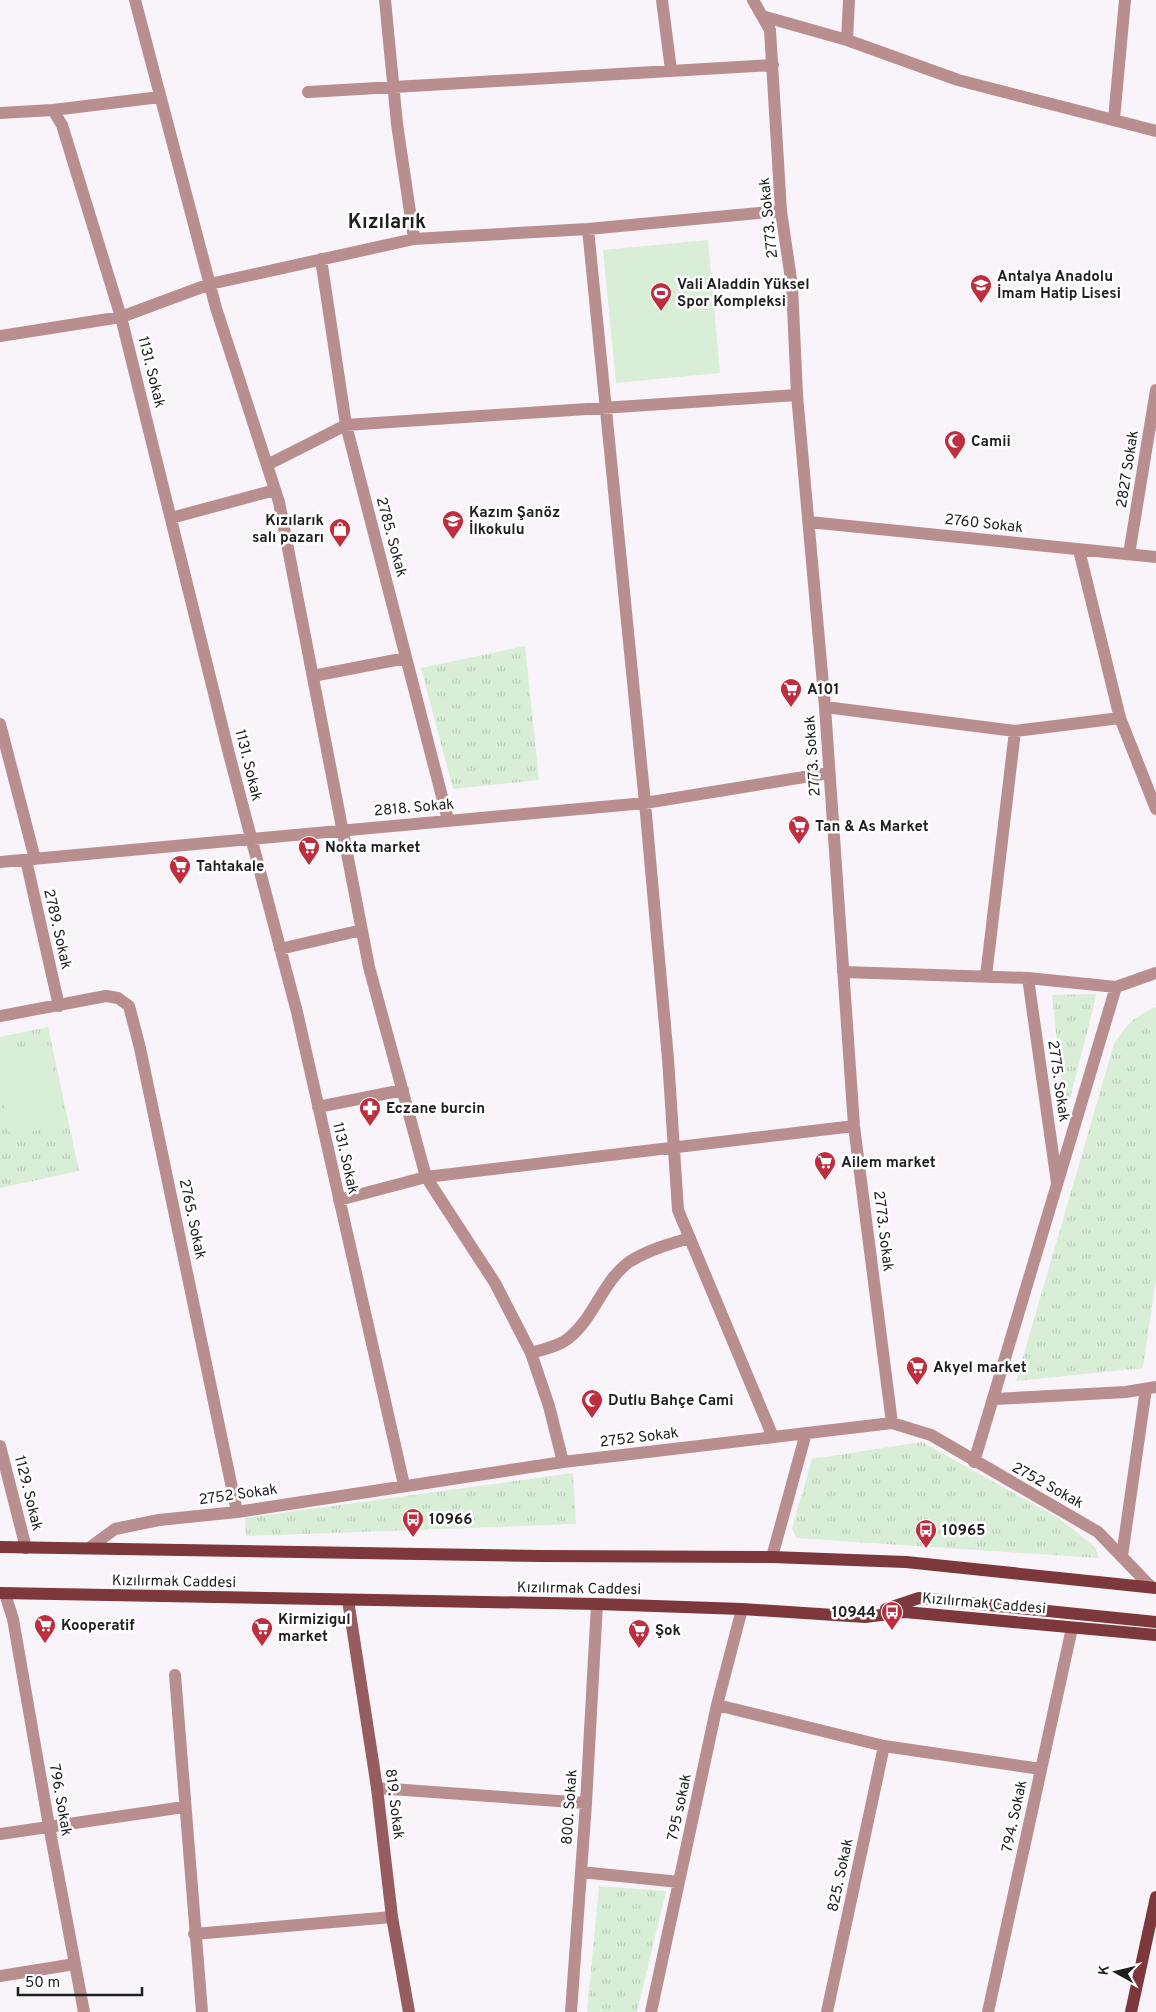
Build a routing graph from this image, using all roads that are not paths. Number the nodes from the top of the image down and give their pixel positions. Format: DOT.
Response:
graph roads {
  1 [pos="135,0"];
  2 [pos="385,0"];
  3 [pos="662,0"];
  4 [pos="753,0"];
  5 [pos="850,0"];
  6 [pos="1124,0"];
  7 [pos="762,16"];
  8 [pos="847,40"];
  9 [pos="773,65"];
  10 [pos="671,70"];
  11 [pos="394,87"];
  12 [pos="308,92"];
  13 [pos="160,97"];
  14 [pos="53,110"];
  15 [pos="0,113"];
  16 [pos="1114,119"];
  17 [pos="1156,131"];
  18 [pos="781,211"];
  19 [pos="588,229"];
  20 [pos="414,239"];
  21 [pos="321,259"];
  22 [pos="210,284"];
  23 [pos="122,317"];
  24 [pos="0,336"];
  25 [pos="1156,390"];
  26 [pos="797,395"];
  27 [pos="606,408"];
  28 [pos="346,425"];
  29 [pos="267,465"];
  30 [pos="275,490"];
  31 [pos="171,518"];
  32 [pos="809,522"];
  33 [pos="1079,550"];
  34 [pos="1129,554"];
  35 [pos="1156,557"];
  36 [pos="406,658"];
  37 [pos="313,676"];
  38 [pos="825,706"];
  39 [pos="1120,718"];
  40 [pos="0,724"];
  41 [pos="1015,731"];
  42 [pos="829,773"];
  43 [pos="1153,793"];
  44 [pos="645,803"];
  45 [pos="1156,809"];
  46 [pos="448,820"];
  47 [pos="342,830"];
  48 [pos="251,839"];
  49 [pos="30,859"];
  50 [pos="0,862"];
  51 [pos="362,930"];
  52 [pos="280,949"];
  53 [pos="842,972"];
  54 [pos="1156,973"];
  55 [pos="986,976"];
  56 [pos="1028,978"];
  57 [pos="1116,987"];
  58 [pos="59,1006"];
  59 [pos="0,1016"];
  60 [pos="403,1090"];
  61 [pos="318,1107"];
  62 [pos="854,1126"];
  63 [pos="675,1146"];
  64 [pos="426,1177"];
  65 [pos="1057,1188"];
  66 [pos="339,1200"];
  67 [pos="690,1238"];
  68 [pos="532,1353"];
  69 [pos="1151,1388"];
  70 [pos="994,1399"];
  71 [pos="892,1423"];
  72 [pos="806,1434"];
  73 [pos="773,1437"];
  74 [pos="0,1446"];
  75 [pos="563,1462"];
  76 [pos="974,1462"];
  77 [pos="404,1485"];
  78 [pos="237,1512"];
  79 [pos="0,1547"];
  80 [pos="26,1548"];
  81 [pos="89,1548"];
  82 [pos="1122,1556"];
  83 [pos="772,1557"];
  84 [pos="1154,1588"];
  85 [pos="3,1594"];
  86 [pos="348,1600"];
  87 [pos="597,1604"];
  88 [pos="742,1609"];
  89 [pos="864,1617"];
  90 [pos="1156,1622"];
  91 [pos="1072,1628"];
  92 [pos="1156,1635"];
  93 [pos="175,1675"];
  94 [pos="717,1705"];
  95 [pos="884,1746"];
  96 [pos="1040,1769"];
  97 [pos="377,1788"];
  98 [pos="586,1803"];
  99 [pos="184,1807"];
  100 [pos="49,1826"];
  101 [pos="0,1834"];
  102 [pos="581,1872"];
  103 [pos="679,1882"];
  104 [pos="1156,1897"];
  105 [pos="392,1917"];
  106 [pos="194,1934"];
  107 [pos="75,1964"];
  108 [pos="0,1976"];
  109 [pos="84,2012"];
  110 [pos="202,2012"];
  111 [pos="409,2012"];
  112 [pos="571,2012"];
  113 [pos="651,2012"];
  114 [pos="827,2012"];
  115 [pos="988,2012"];
  116 [pos="1131,2012"];
  1 -- 13 [label="street"];
  2 -- 11 [label="street"];
  3 -- 10 [label="street"];
  4 -- 7 [label="street, 2773. Sokak"];
  5 -- 8 [label="street"];
  6 -- 16 [label="street"];
  7 -- 8 [label="street"];
  7 -- 9 [label="street, 2773. Sokak"];
  8 -- 16 [label="street"];
  9 -- 10 [label="street"];
  9 -- 18 [label="street, 2773. Sokak"];
  10 -- 11 [label="street"];
  11 -- 12 [label="street"];
  11 -- 20 [label="street"];
  13 -- 14 [label="street"];
  13 -- 22 [label="street"];
  14 -- 15 [label="street"];
  14 -- 23 [label="street, 1131. Sokak"];
  16 -- 17 [label="street"];
  18 -- 19 [label="street"];
  18 -- 26 [label="street, 2773. Sokak"];
  19 -- 20 [label="street"];
  19 -- 27 [label="street"];
  20 -- 21 [label="street"];
  21 -- 22 [label="street"];
  21 -- 28 [label="street, 2785. Sokak"];
  22 -- 23 [label="street"];
  22 -- 29 [label="street"];
  23 -- 24 [label="street"];
  23 -- 31 [label="street, 1131. Sokak"];
  25 -- 34 [label="street, 2827 Sokak"];
  26 -- 27 [label="street"];
  26 -- 32 [label="street, 2773. Sokak"];
  27 -- 28 [label="street"];
  27 -- 44 [label="street"];
  28 -- 29 [label="street"];
  28 -- 36 [label="street, 2785. Sokak"];
  29 -- 30 [label="street"];
  30 -- 31 [label="street"];
  30 -- 37 [label="street"];
  31 -- 48 [label="street, 1131. Sokak"];
  32 -- 33 [label="street, 2760 Sokak"];
  32 -- 38 [label="street, 2773. Sokak"];
  33 -- 34 [label="street, 2760 Sokak"];
  33 -- 39 [label="street"];
  34 -- 35 [label="street, 2760 Sokak"];
  36 -- 37 [label="street"];
  36 -- 46 [label="street, 2785. Sokak"];
  37 -- 47 [label="street"];
  38 -- 41 [label="street"];
  38 -- 42 [label="street, 2773. Sokak"];
  39 -- 41 [label="street"];
  39 -- 43 [label="street"];
  40 -- 49 [label="street, 2789. Sokak"];
  41 -- 55 [label="street"];
  42 -- 44 [label="street, 2818. Sokak"];
  42 -- 53 [label="street, 2773. Sokak"];
  43 -- 45 [label="street"];
  44 -- 46 [label="street, 2818. Sokak"];
  44 -- 63 [label="street"];
  46 -- 47 [label="street, 2818. Sokak"];
  47 -- 48 [label="street, 2818. Sokak"];
  47 -- 51 [label="street"];
  48 -- 49 [label="street, 2818. Sokak"];
  48 -- 52 [label="street, 1131. Sokak"];
  49 -- 50 [label="street, 2818. Sokak"];
  49 -- 58 [label="street, 2789. Sokak"];
  51 -- 52 [label="street"];
  51 -- 60 [label="street"];
  52 -- 61 [label="street, 1131. Sokak"];
  53 -- 55 [label="street"];
  53 -- 62 [label="street, 2773. Sokak"];
  54 -- 57 [label="street"];
  55 -- 56 [label="street"];
  56 -- 57 [label="street"];
  56 -- 65 [label="street, 2775. Sokak"];
  57 -- 65 [label="street"];
  58 -- 59 [label="street"];
  58 -- 78 [label="street, 2765. Sokak"];
  60 -- 61 [label="street"];
  60 -- 64 [label="street"];
  61 -- 66 [label="street, 1131. Sokak"];
  62 -- 63 [label="street"];
  62 -- 71 [label="street, 2773. Sokak"];
  63 -- 64 [label="street"];
  63 -- 67 [label="street"];
  64 -- 66 [label="street"];
  64 -- 68 [label="street"];
  65 -- 70 [label="street"];
  66 -- 77 [label="street, 1131. Sokak"];
  67 -- 68 [label="street"];
  67 -- 73 [label="street"];
  68 -- 75 [label="street"];
  69 -- 70 [label="street"];
  69 -- 82 [label="street"];
  70 -- 76 [label="street"];
  71 -- 72 [label="street, 2752 Sokak"];
  71 -- 76 [label="street, 2752 Sokak"];
  72 -- 73 [label="street, 2752 Sokak"];
  72 -- 83 [label="street"];
  73 -- 75 [label="street, 2752 Sokak"];
  74 -- 80 [label="street, 1129. Sokak"];
  75 -- 77 [label="street, 2752 Sokak"];
  76 -- 82 [label="street, 2752 Sokak"];
  77 -- 78 [label="street, 2752 Sokak"];
  78 -- 81 [label="street, 2752 Sokak"];
  79 -- 80 [label="main road, Kızılırmak Caddesi"];
  80 -- 81 [label="main road, Kızılırmak Caddesi"];
  81 -- 83 [label="main road, Kızılırmak Caddesi"];
  82 -- 84 [label="street, 2752 Sokak"];
  83 -- 84 [label="main road, Kızılırmak Caddesi"];
  85 -- 86 [label="main road, Kızılırmak Caddesi"];
  85 -- 100 [label="street, 796. Sokak"];
  86 -- 87 [label="main road, Kızılırmak Caddesi"];
  86 -- 97 [label="street, 819. Sokak"];
  87 -- 88 [label="main road, Kızılırmak Caddesi"];
  87 -- 98 [label="street, 800. Sokak"];
  88 -- 89 [label="main road, Kızılırmak Caddesi"];
  88 -- 94 [label="street, 795 sokak"];
  89 -- 90 [label="main road"];
  89 -- 91 [label="main road, Kızılırmak Caddesi"];
  91 -- 92 [label="main road, Kızılırmak Caddesi"];
  91 -- 96 [label="street, 794. Sokak"];
  93 -- 99 [label="street"];
  94 -- 95 [label="street"];
  94 -- 103 [label="street, 795 sokak"];
  95 -- 96 [label="street"];
  95 -- 114 [label="street, 825. Sokak"];
  96 -- 115 [label="street, 794. Sokak"];
  97 -- 98 [label="street"];
  97 -- 105 [label="street, 819. Sokak"];
  98 -- 102 [label="street, 800. Sokak"];
  99 -- 100 [label="street"];
  99 -- 106 [label="street"];
  100 -- 101 [label="street"];
  100 -- 107 [label="street, 796. Sokak"];
  102 -- 103 [label="street"];
  102 -- 112 [label="street, 800. Sokak"];
  103 -- 113 [label="street, 795 sokak"];
  104 -- 116 [label="main road"];
  105 -- 106 [label="street"];
  105 -- 111 [label="street, 819. Sokak"];
  106 -- 110 [label="street"];
  107 -- 108 [label="street"];
  107 -- 109 [label="street, 796. Sokak"];
}
